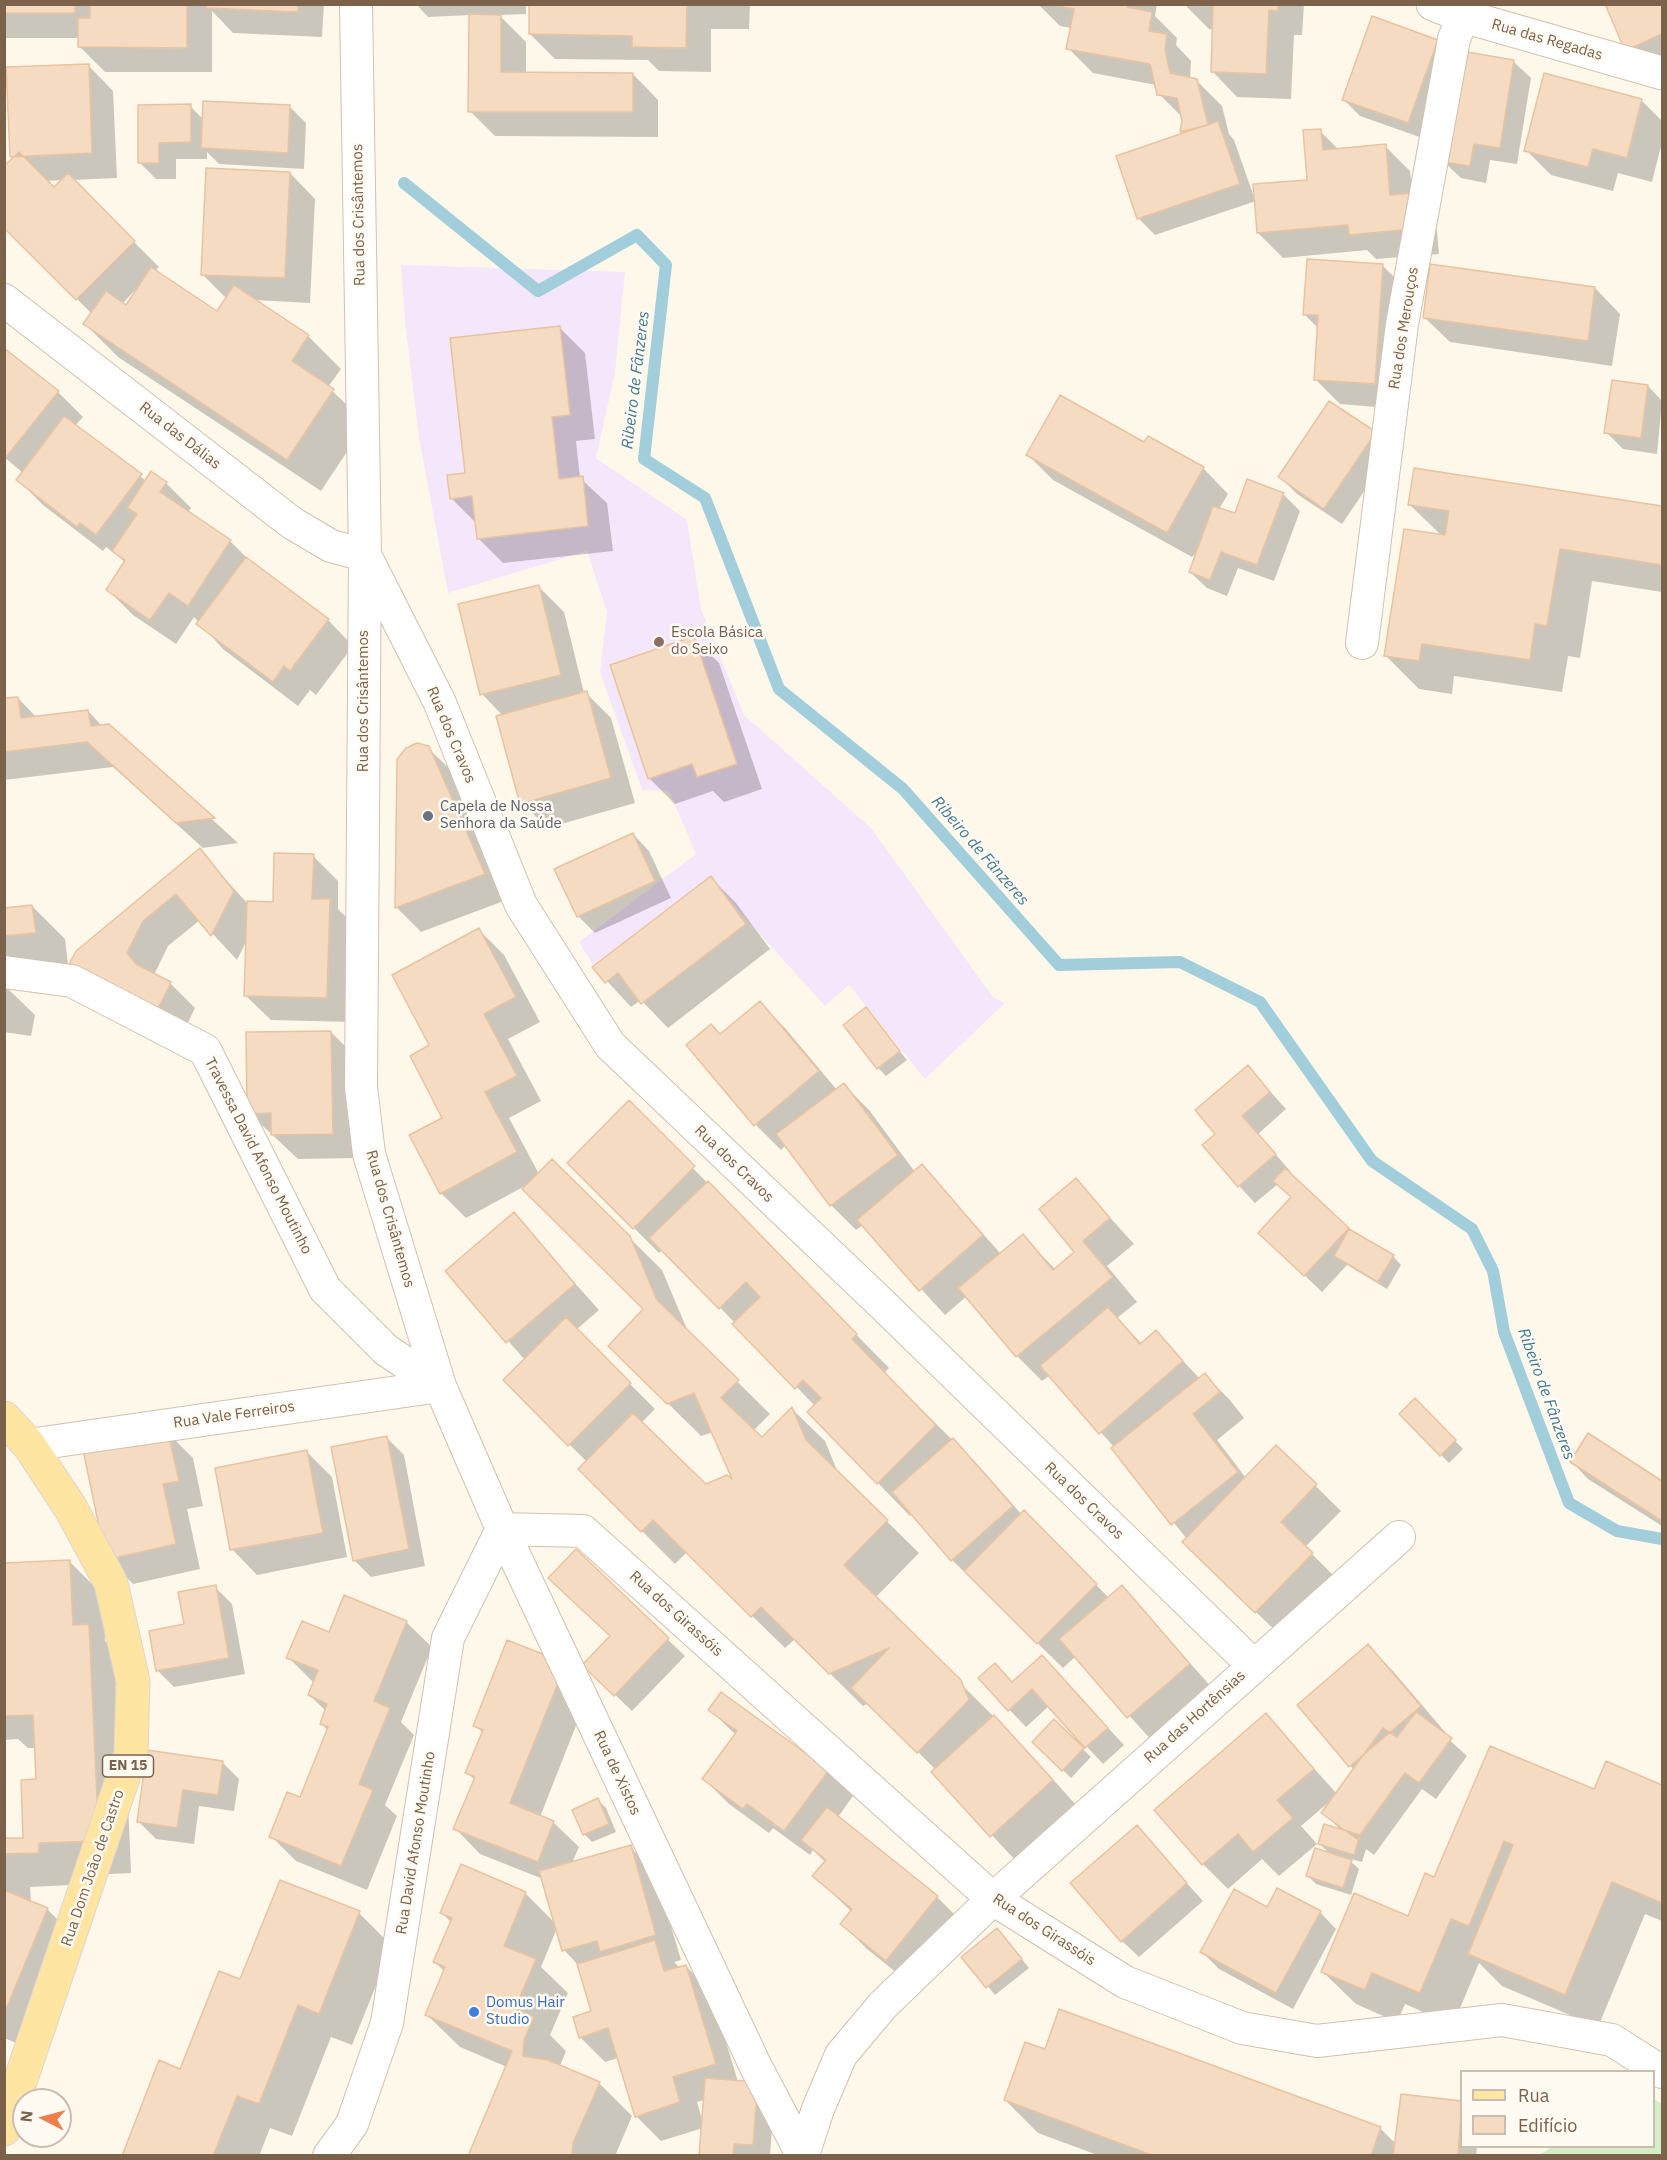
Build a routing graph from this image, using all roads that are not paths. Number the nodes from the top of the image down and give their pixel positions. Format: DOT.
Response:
graph roads {
  1 [pos="356,4"];
  2 [pos="1433,4"];
  3 [pos="1463,16"];
  4 [pos="1662,73"];
  5 [pos="4,300"];
  6 [pos="365,555"];
  7 [pos="1362,643"];
  8 [pos="4,972"];
  9 [pos="440,1386"];
  10 [pos="4,1418"];
  11 [pos="29,1445"];
  12 [pos="502,1529"];
  13 [pos="1399,1537"];
  14 [pos="1253,1665"];
  15 [pos="993,1899"];
  16 [pos="1662,2072"];
  17 [pos="4,2129"];
  18 [pos="803,2155"];
  19 [pos="329,2156"];
  1 -- 6 [label="street, Rua dos Crisântemos"];
  2 -- 3 [label="street, Rua das Regadas"];
  3 -- 4 [label="street, Rua das Regadas"];
  3 -- 7 [label="street, Rua dos Merouços"];
  5 -- 6 [label="street, Rua das Dálias"];
  6 -- 9 [label="street, Rua dos Crisântemos"];
  6 -- 14 [label="street, Rua dos Cravos"];
  8 -- 9 [label="street, Travessa David Afonso Moutinho"];
  9 -- 11 [label="street, Rua Vale Ferreiros"];
  9 -- 12 [label="street, Rua de Xistos"];
  10 -- 11 [label="main road, Rua Dom João de Castro / EN 15"];
  11 -- 17 [label="main road, Rua Dom João de Castro / EN 15"];
  12 -- 15 [label="street, Rua dos Girassóis"];
  12 -- 18 [label="street, Rua de Xistos"];
  12 -- 19 [label="street, Rua David Afonso Moutinho"];
  13 -- 14 [label="street, Rua das Hortênsias"];
  14 -- 15 [label="street, Rua das Hortênsias"];
  15 -- 16 [label="street, Rua dos Girassóis"];
  15 -- 18 [label="street, Rua das Hortênsias"];
}
